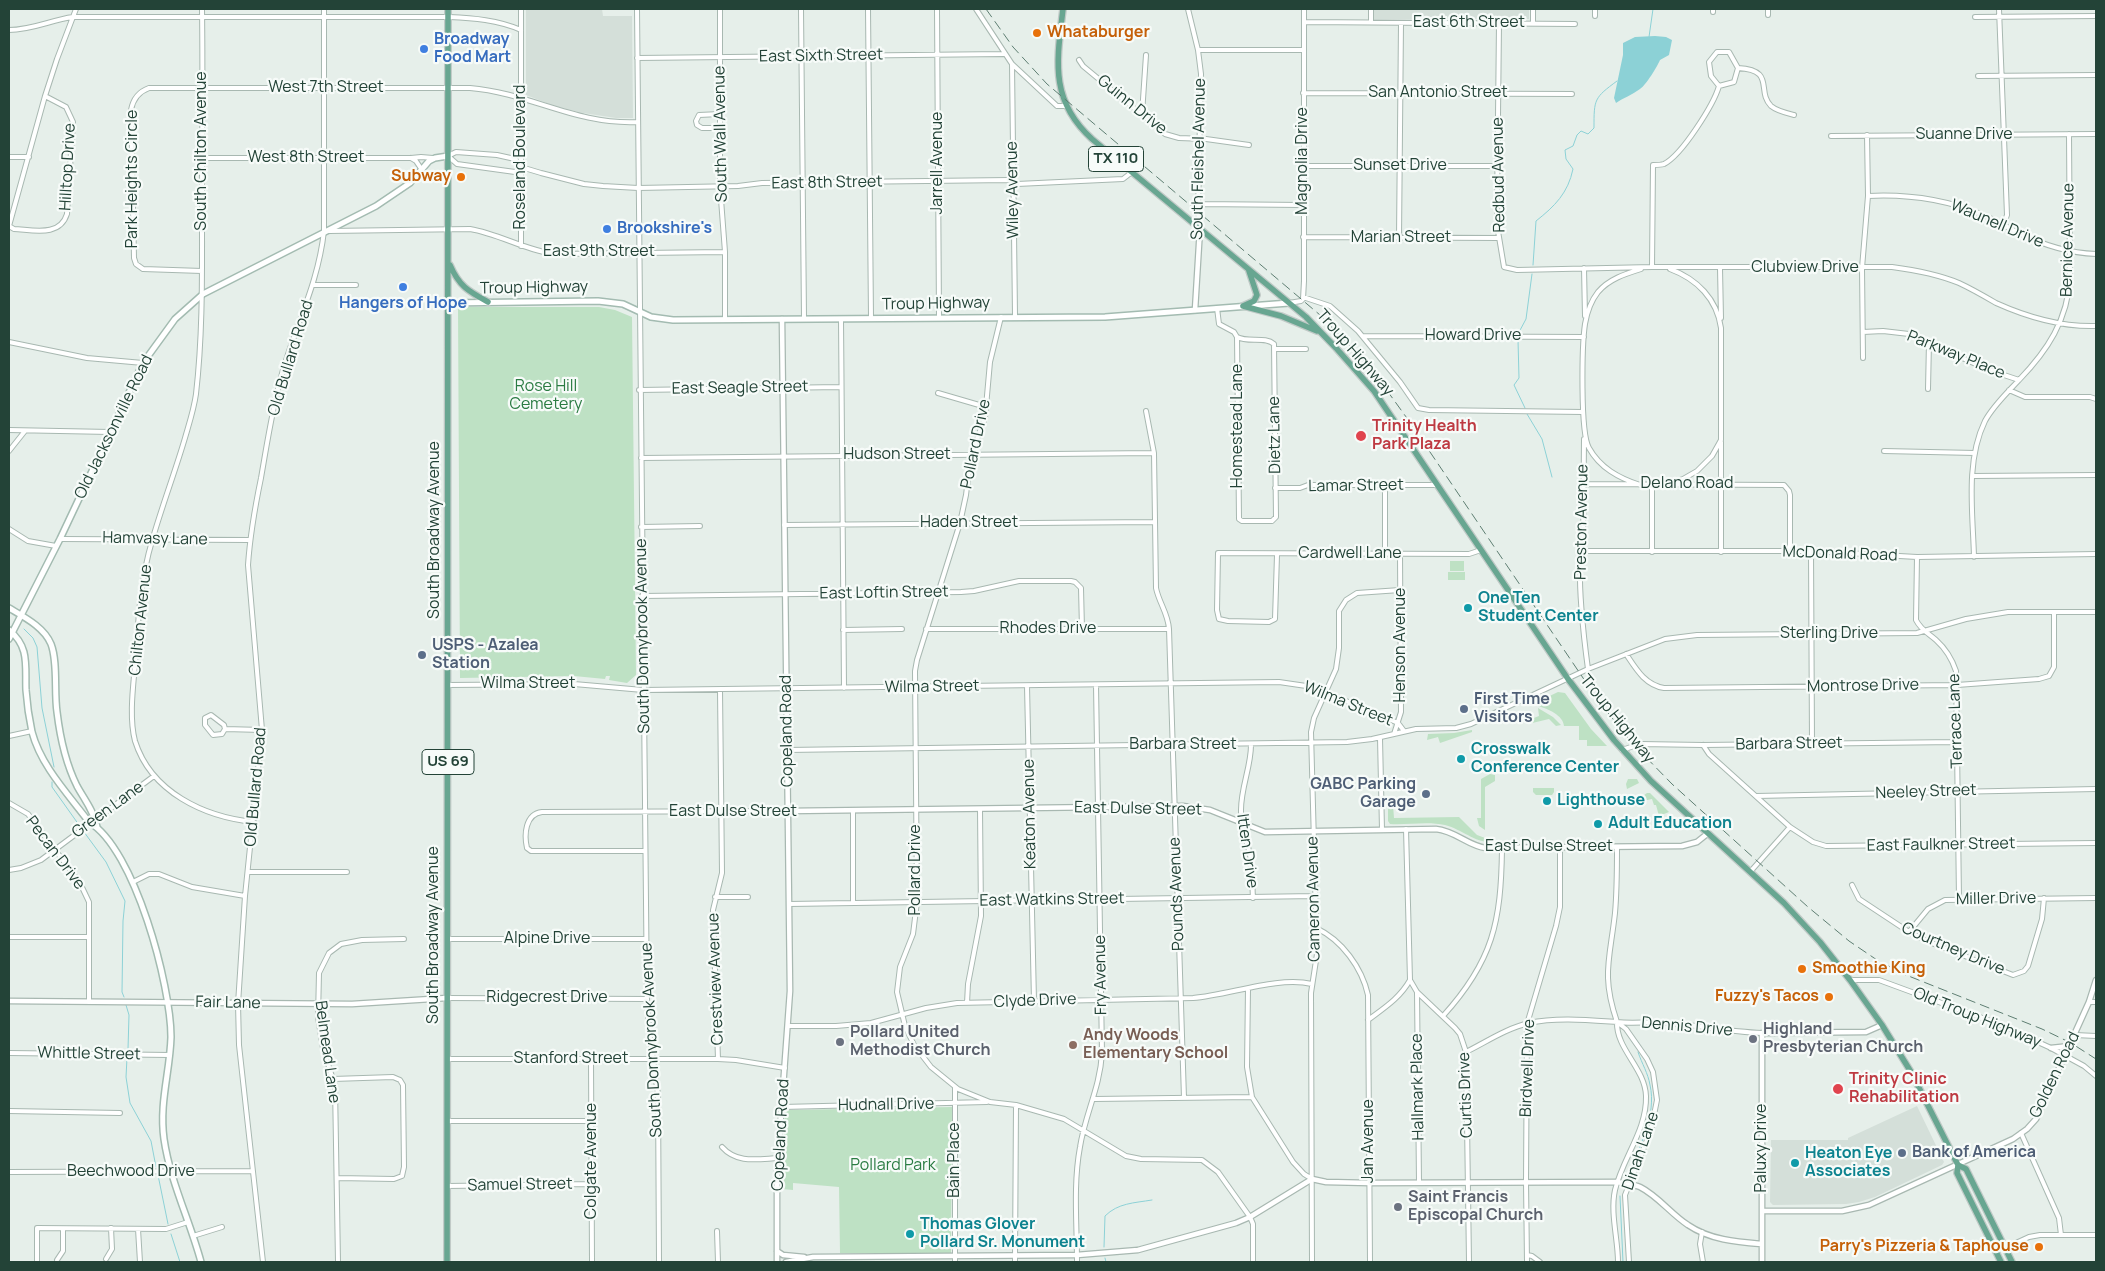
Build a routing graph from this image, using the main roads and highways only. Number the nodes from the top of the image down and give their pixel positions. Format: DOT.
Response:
graph roads {
  1 [pos="448,9"];
  2 [pos="1063,9"];
  3 [pos="448,156"];
  4 [pos="448,262"];
  5 [pos="1248,269"];
  6 [pos="488,302"];
  7 [pos="448,303"];
  8 [pos="1289,303"];
  9 [pos="1243,306"];
  10 [pos="1321,332"];
  11 [pos="9,608"];
  12 [pos="21,615"];
  13 [pos="10,632"];
  14 [pos="9,639"];
  15 [pos="97,827"];
  16 [pos="1958,1164"];
  17 [pos="201,1262"];
  18 [pos="447,1262"];
  19 [pos="2001,1262"];
  20 [pos="2012,1262"];
  1 -- 3 [label="main road, South Broadway Avenue / US 69"];
  2 -- 5 [label="main road, TX 110"];
  3 -- 4 [label="main road, South Broadway Avenue / US 69"];
  3 -- 12 [label="main road, Old Jacksonville Road"];
  4 -- 6 [label="main road"];
  4 -- 7 [label="main road, South Broadway Avenue / US 69"];
  5 -- 8 [label="main road, TX 110"];
  5 -- 9 [label="main road"];
  6 -- 7 [label="main road, Troup Highway"];
  6 -- 9 [label="main road, Troup Highway"];
  7 -- 18 [label="main road, South Broadway Avenue / US 69"];
  8 -- 9 [label="main road, Troup Highway"];
  8 -- 10 [label="main road, Troup Highway / TX 110"];
  9 -- 10 [label="main road"];
  10 -- 16 [label="main road, Troup Highway"];
  11 -- 12 [label="main road"];
  12 -- 13 [label="main road, Old Jacksonville Road"];
  12 -- 15 [label="main road"];
  13 -- 14 [label="main road, Old Jacksonville Road"];
  13 -- 15 [label="main road"];
  15 -- 17 [label="main road"];
  16 -- 19 [label="main road, Troup Highway"];
  16 -- 20 [label="main road, Troup Highway"];
}
